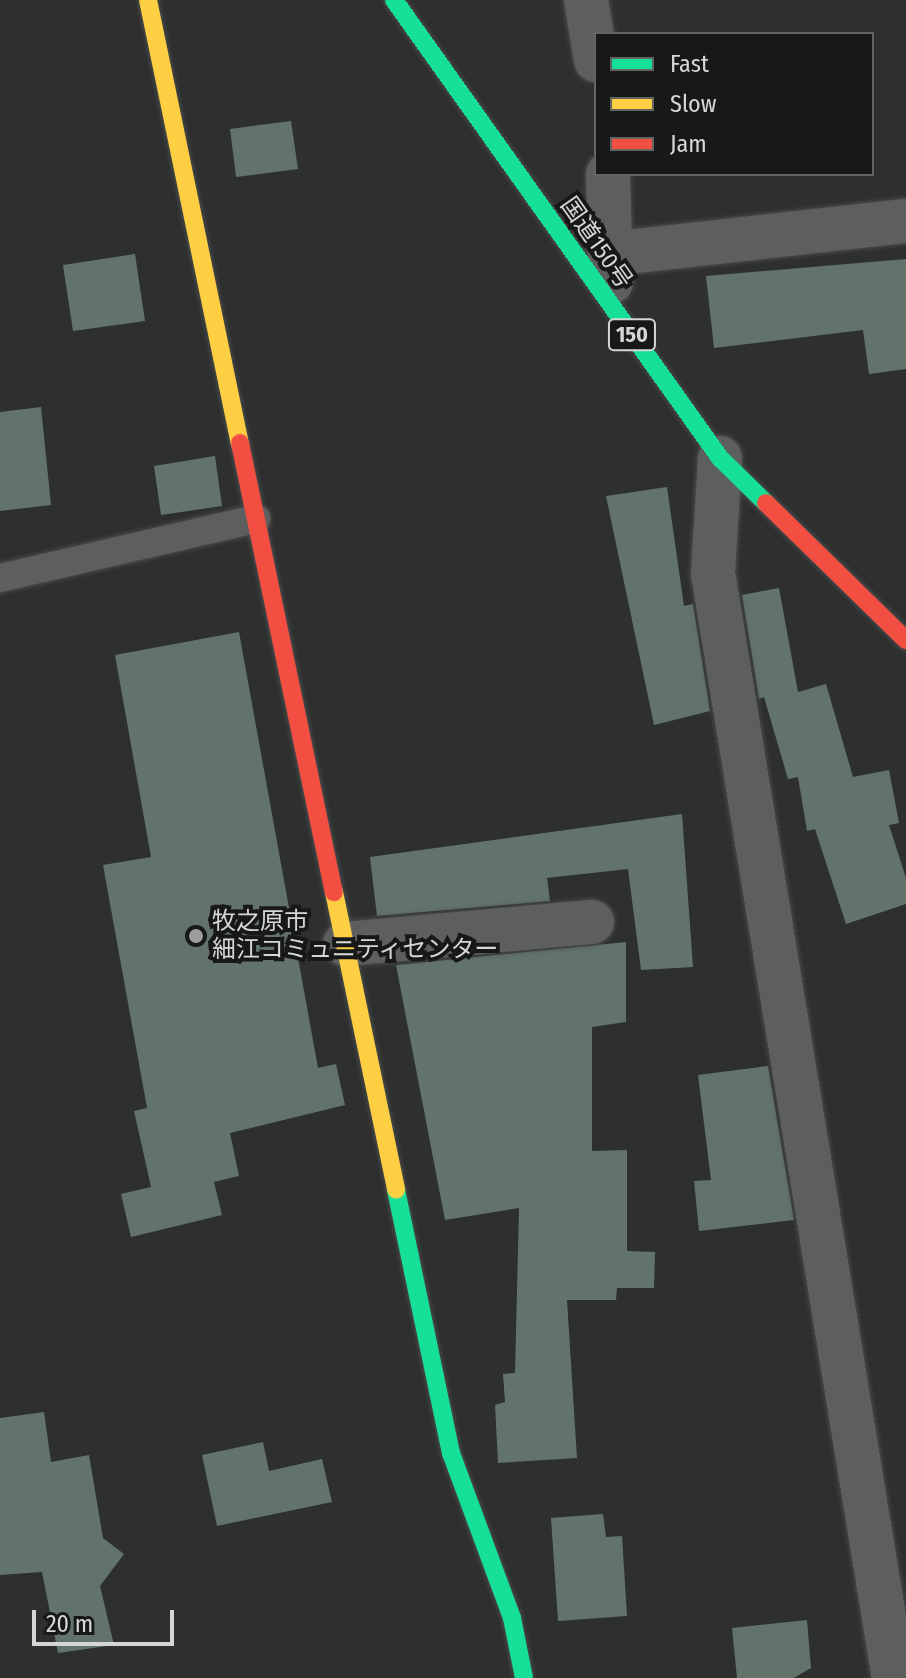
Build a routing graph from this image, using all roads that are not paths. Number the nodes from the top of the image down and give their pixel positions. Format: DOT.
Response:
graph roads {
  1 [pos="148,0"];
  2 [pos="394,0"];
  3 [pos="586,0"];
  4 [pos="594,48"];
  5 [pos="608,176"];
  6 [pos="906,221"];
  7 [pos="610,254"];
  8 [pos="612,309"];
  9 [pos="720,458"];
  10 [pos="256,519"];
  11 [pos="0,578"];
  12 [pos="906,640"];
  13 [pos="592,922"];
  14 [pos="345,944"];
  15 [pos="524,1678"];
  16 [pos="894,1678"];
  1 -- 10 [label="main road"];
  2 -- 8 [label="main road, 国道150号 / 150"];
  3 -- 4 [label="street"];
  5 -- 7 [label="street"];
  6 -- 7 [label="street"];
  7 -- 8 [label="street"];
  8 -- 9 [label="main road, 国道150号 / 150"];
  9 -- 12 [label="main road, 国道150号 / 150"];
  9 -- 16 [label="street"];
  10 -- 11 [label="lane"];
  10 -- 14 [label="main road"];
  13 -- 14 [label="street"];
  14 -- 15 [label="main road"];
}
